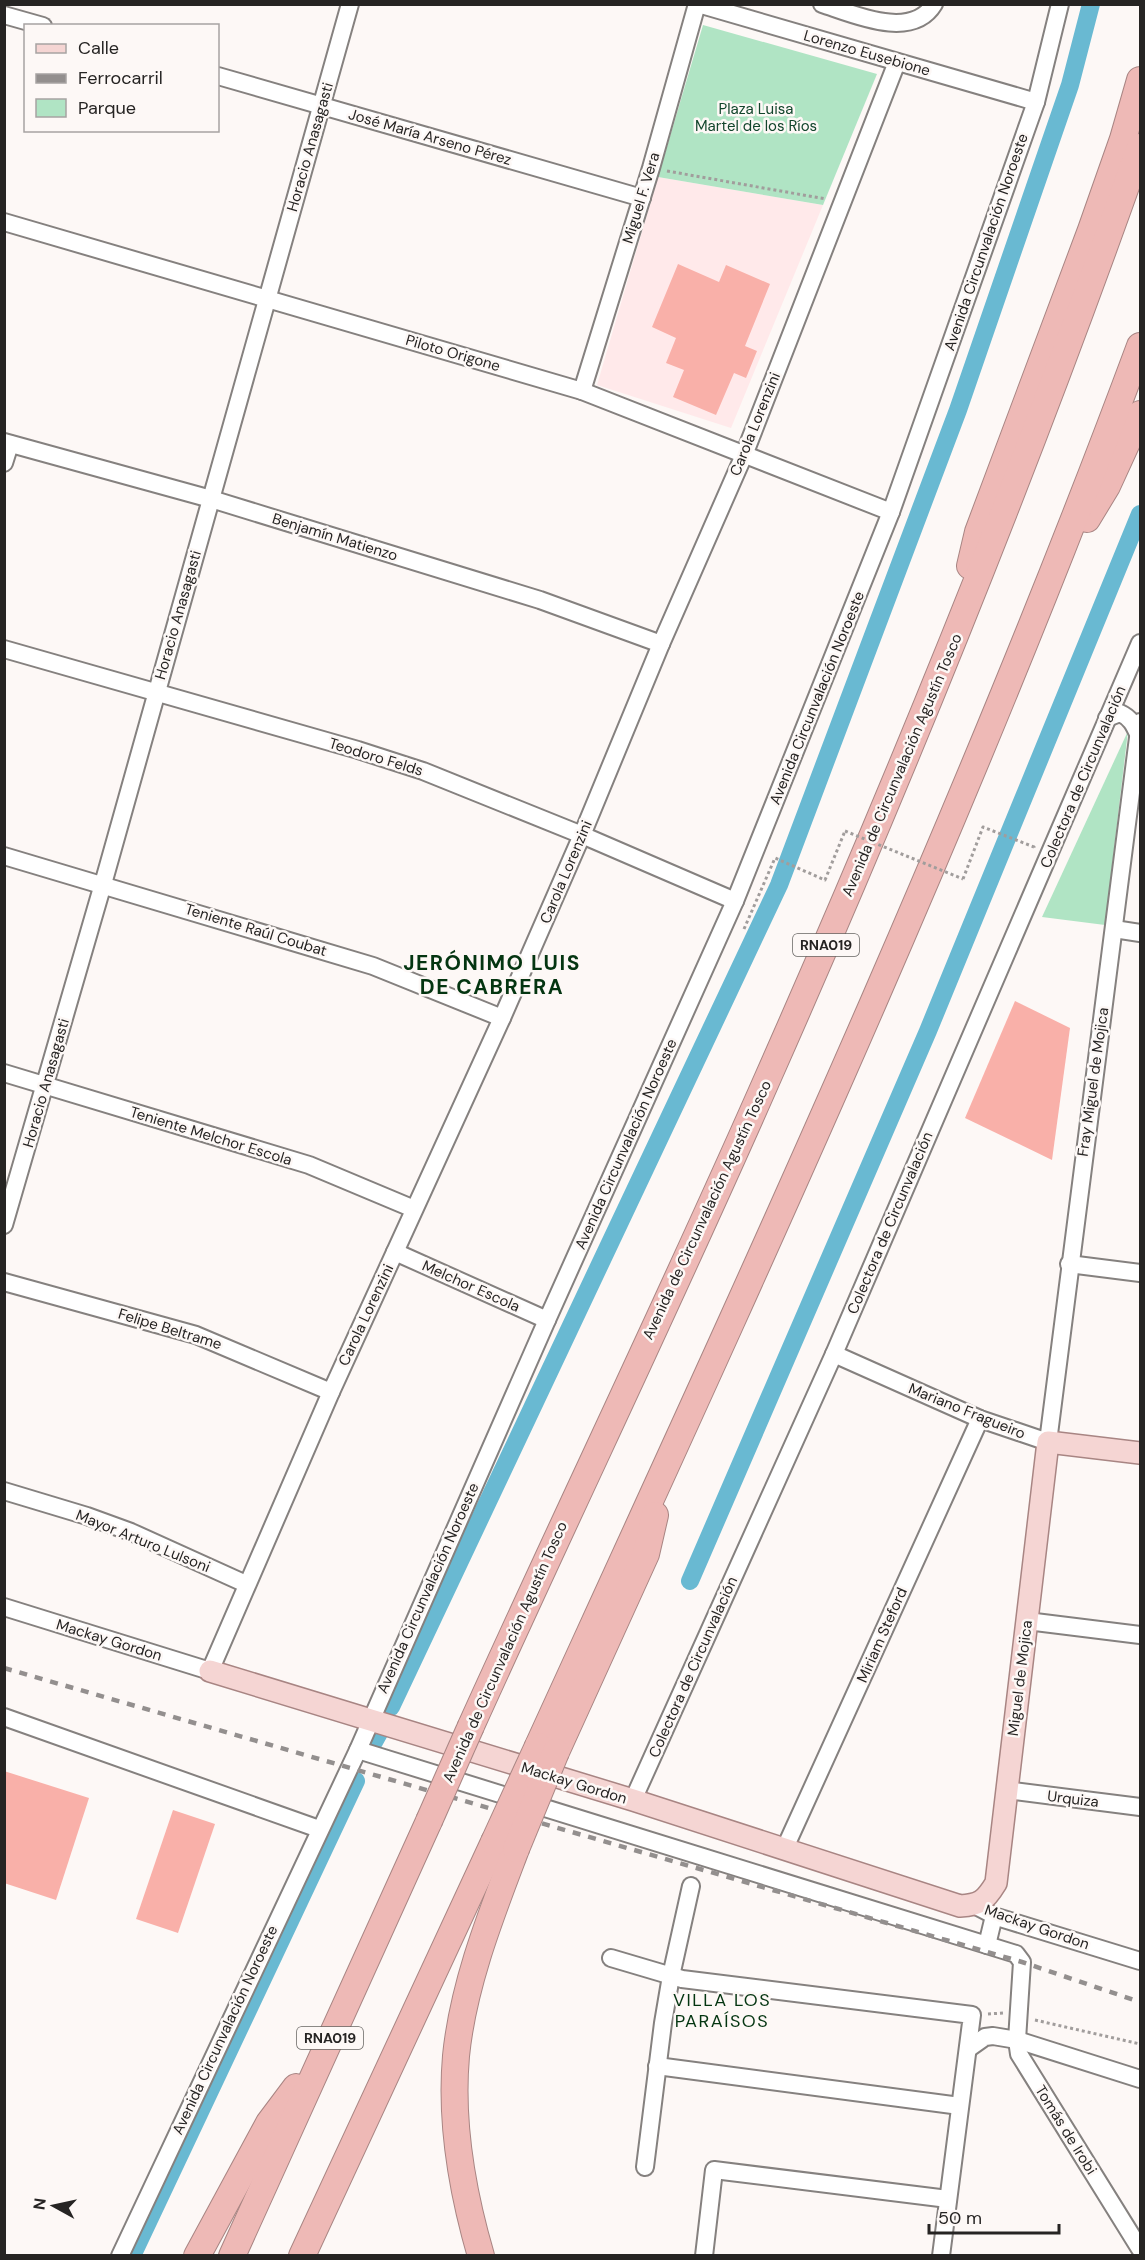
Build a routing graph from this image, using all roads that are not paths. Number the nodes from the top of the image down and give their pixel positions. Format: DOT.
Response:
graph roads {
  1 [pos="350,4"];
  2 [pos="697,4"];
  3 [pos="822,4"];
  4 [pos="934,4"];
  5 [pos="1060,4"];
  6 [pos="4,15"];
  7 [pos="36,24"];
  8 [pos="897,62"];
  9 [pos="219,76"];
  10 [pos="1140,80"];
  11 [pos="1036,102"];
  12 [pos="322,106"];
  13 [pos="1140,147"];
  14 [pos="642,198"];
  15 [pos="4,222"];
  16 [pos="267,298"];
  17 [pos="1140,346"];
  18 [pos="582,391"];
  19 [pos="1140,414"];
  20 [pos="7,443"];
  21 [pos="744,455"];
  22 [pos="4,463"];
  23 [pos="211,499"];
  24 [pos="891,512"];
  25 [pos="1053,573"];
  26 [pos="1140,642"];
  27 [pos="662,644"];
  28 [pos="952,646"];
  29 [pos="4,649"];
  30 [pos="156,694"];
  31 [pos="1107,718"];
  32 [pos="1140,729"];
  33 [pos="582,835"];
  34 [pos="4,856"];
  35 [pos="103,884"];
  36 [pos="735,902"];
  37 [pos="1114,929"];
  38 [pos="1140,933"];
  39 [pos="502,1018"];
  40 [pos="4,1073"];
  41 [pos="46,1086"];
  42 [pos="414,1209"];
  43 [pos="4,1225"];
  44 [pos="395,1252"];
  45 [pos="1069,1264"];
  46 [pos="1140,1273"];
  47 [pos="4,1282"];
  48 [pos="547,1320"];
  49 [pos="834,1354"];
  50 [pos="330,1392"];
  51 [pos="980,1419"];
  52 [pos="1048,1442"];
  53 [pos="1140,1453"];
  54 [pos="4,1491"];
  55 [pos="246,1584"];
  56 [pos="4,1607"];
  57 [pos="1027,1621"];
  58 [pos="1140,1635"];
  59 [pos="210,1671"];
  60 [pos="4,1717"];
  61 [pos="369,1721"];
  62 [pos="358,1750"];
  63 [pos="1006,1790"];
  64 [pos="633,1800"];
  65 [pos="1140,1808"];
  66 [pos="319,1829"];
  67 [pos="505,1846"];
  68 [pos="784,1850"];
  69 [pos="692,1886"];
  70 [pos="974,1905"];
  71 [pos="994,1916"];
  72 [pos="987,1946"];
  73 [pos="611,1958"];
  74 [pos="1140,1961"];
  75 [pos="671,1976"];
  76 [pos="1017,2040"];
  77 [pos="325,2048"];
  78 [pos="968,2049"];
  79 [pos="657,2066"];
  80 [pos="1140,2079"];
  81 [pos="960,2106"];
  82 [pos="645,2167"];
  83 [pos="948,2199"];
  84 [pos="1140,2249"];
  85 [pos="120,2256"];
  86 [pos="197,2256"];
  87 [pos="232,2256"];
  88 [pos="302,2256"];
  89 [pos="481,2256"];
  90 [pos="704,2256"];
  91 [pos="941,2256"];
  1 -- 12 [label="street, Horacio Anasagasti"];
  2 -- 8 [label="street, Lorenzo Eusebione"];
  2 -- 14 [label="street, Miguel F. Vera"];
  3 -- 4 [label="street"];
  5 -- 11 [label="street, Avenida Circunvalación Noroeste"];
  6 -- 7 [label="street"];
  8 -- 11 [label="street, Lorenzo Eusebione"];
  8 -- 21 [label="street, Carola Lorenzini"];
  9 -- 12 [label="street, José María Arseno Pérez"];
  10 -- 28 [label="highway"];
  11 -- 24 [label="street, Avenida Circunvalación Noroeste"];
  12 -- 14 [label="street, José María Arseno Pérez"];
  12 -- 16 [label="street, Horacio Anasagasti"];
  13 -- 28 [label="highway, Avenida de Circunvalación Agustín Tosco / RNA019"];
  14 -- 18 [label="street, Miguel F. Vera"];
  15 -- 16 [label="street, Piloto Origone"];
  16 -- 18 [label="street, Piloto Origone"];
  16 -- 23 [label="street, Horacio Anasagasti"];
  17 -- 25 [label="highway"];
  18 -- 21 [label="street, Piloto Origone"];
  19 -- 25 [label="highway"];
  20 -- 22 [label="street"];
  20 -- 23 [label="street, Benjamín Matienzo"];
  21 -- 24 [label="street, Piloto Origone"];
  21 -- 27 [label="street, Carola Lorenzini"];
  23 -- 27 [label="street, Benjamín Matienzo"];
  23 -- 30 [label="street, Horacio Anasagasti"];
  24 -- 36 [label="street, Avenida Circunvalación Noroeste"];
  25 -- 67 [label="highway, bridge"];
  26 -- 31 [label="street, Colectora de Circunvalación"];
  27 -- 33 [label="street, Carola Lorenzini"];
  28 -- 77 [label="highway, Avenida de Circunvalación Agustín Tosco / RNA019, bridge"];
  29 -- 30 [label="street, Teodoro Felds"];
  30 -- 33 [label="street, Teodoro Felds"];
  30 -- 35 [label="street, Horacio Anasagasti"];
  31 -- 32 [label="street"];
  31 -- 49 [label="street, Colectora de Circunvalación"];
  32 -- 37 [label="street, Fray Miguel de Mojica"];
  33 -- 36 [label="street, Teodoro Felds"];
  33 -- 39 [label="street, Carola Lorenzini"];
  34 -- 35 [label="street, Teniente Raúl Coubat"];
  35 -- 39 [label="street, Teniente Raúl Coubat"];
  35 -- 41 [label="street, Horacio Anasagasti"];
  36 -- 48 [label="street, Avenida Circunvalación Noroeste"];
  37 -- 38 [label="street"];
  37 -- 45 [label="street, Fray Miguel de Mojica"];
  39 -- 42 [label="street, Carola Lorenzini"];
  40 -- 41 [label="street, Teniente Melchor Escola"];
  41 -- 42 [label="street, Teniente Melchor Escola"];
  41 -- 43 [label="street, Horacio Anasagasti"];
  42 -- 44 [label="street, Carola Lorenzini"];
  44 -- 48 [label="street, Melchor Escola"];
  44 -- 50 [label="street, Carola Lorenzini"];
  45 -- 46 [label="street"];
  45 -- 52 [label="street, Fray Miguel de Mojica"];
  47 -- 50 [label="street, Felipe Beltrame"];
  48 -- 61 [label="street, Avenida Circunvalación Noroeste"];
  49 -- 51 [label="street, Mariano Fragueiro"];
  49 -- 64 [label="street, Colectora de Circunvalación"];
  50 -- 55 [label="street, Carola Lorenzini"];
  51 -- 52 [label="street, Mariano Fragueiro"];
  51 -- 68 [label="street, Miriam Steford"];
  52 -- 53 [label="main road, Mariano Fragueiro"];
  52 -- 57 [label="main road, Miguel de Mojica"];
  54 -- 55 [label="street, Mayor Arturo Lulsoni"];
  55 -- 59 [label="street, Carola Lorenzini"];
  56 -- 59 [label="street, Mackay Gordon"];
  57 -- 58 [label="street"];
  57 -- 63 [label="main road, Miguel de Mojica"];
  59 -- 61 [label="main road, Mackay Gordon"];
  60 -- 66 [label="street"];
  61 -- 62 [label="street, Avenida Circunvalación Noroeste"];
  61 -- 64 [label="main road, Mackay Gordon"];
  62 -- 66 [label="street, Avenida Circunvalación Noroeste"];
  62 -- 72 [label="street"];
  63 -- 65 [label="street, Urquiza"];
  63 -- 70 [label="main road, Miguel de Mojica"];
  64 -- 68 [label="main road, Mackay Gordon"];
  66 -- 85 [label="street, Avenida Circunvalación Noroeste"];
  67 -- 88 [label="highway"];
  67 -- 89 [label="highway"];
  68 -- 70 [label="main road, Mackay Gordon"];
  69 -- 75 [label="street"];
  70 -- 71 [label="street, Mackay Gordon"];
  71 -- 72 [label="street"];
  71 -- 74 [label="street, Mackay Gordon"];
  72 -- 76 [label="street"];
  73 -- 75 [label="street"];
  75 -- 78 [label="street"];
  75 -- 79 [label="street"];
  76 -- 78 [label="street"];
  76 -- 80 [label="street"];
  76 -- 84 [label="street, Tomás de Irobi"];
  77 -- 86 [label="highway"];
  77 -- 87 [label="highway, Avenida de Circunvalación Agustín Tosco / RNA019"];
  78 -- 81 [label="street"];
  79 -- 81 [label="street"];
  79 -- 82 [label="street"];
  81 -- 83 [label="street"];
  83 -- 90 [label="street"];
  83 -- 91 [label="street"];
}
